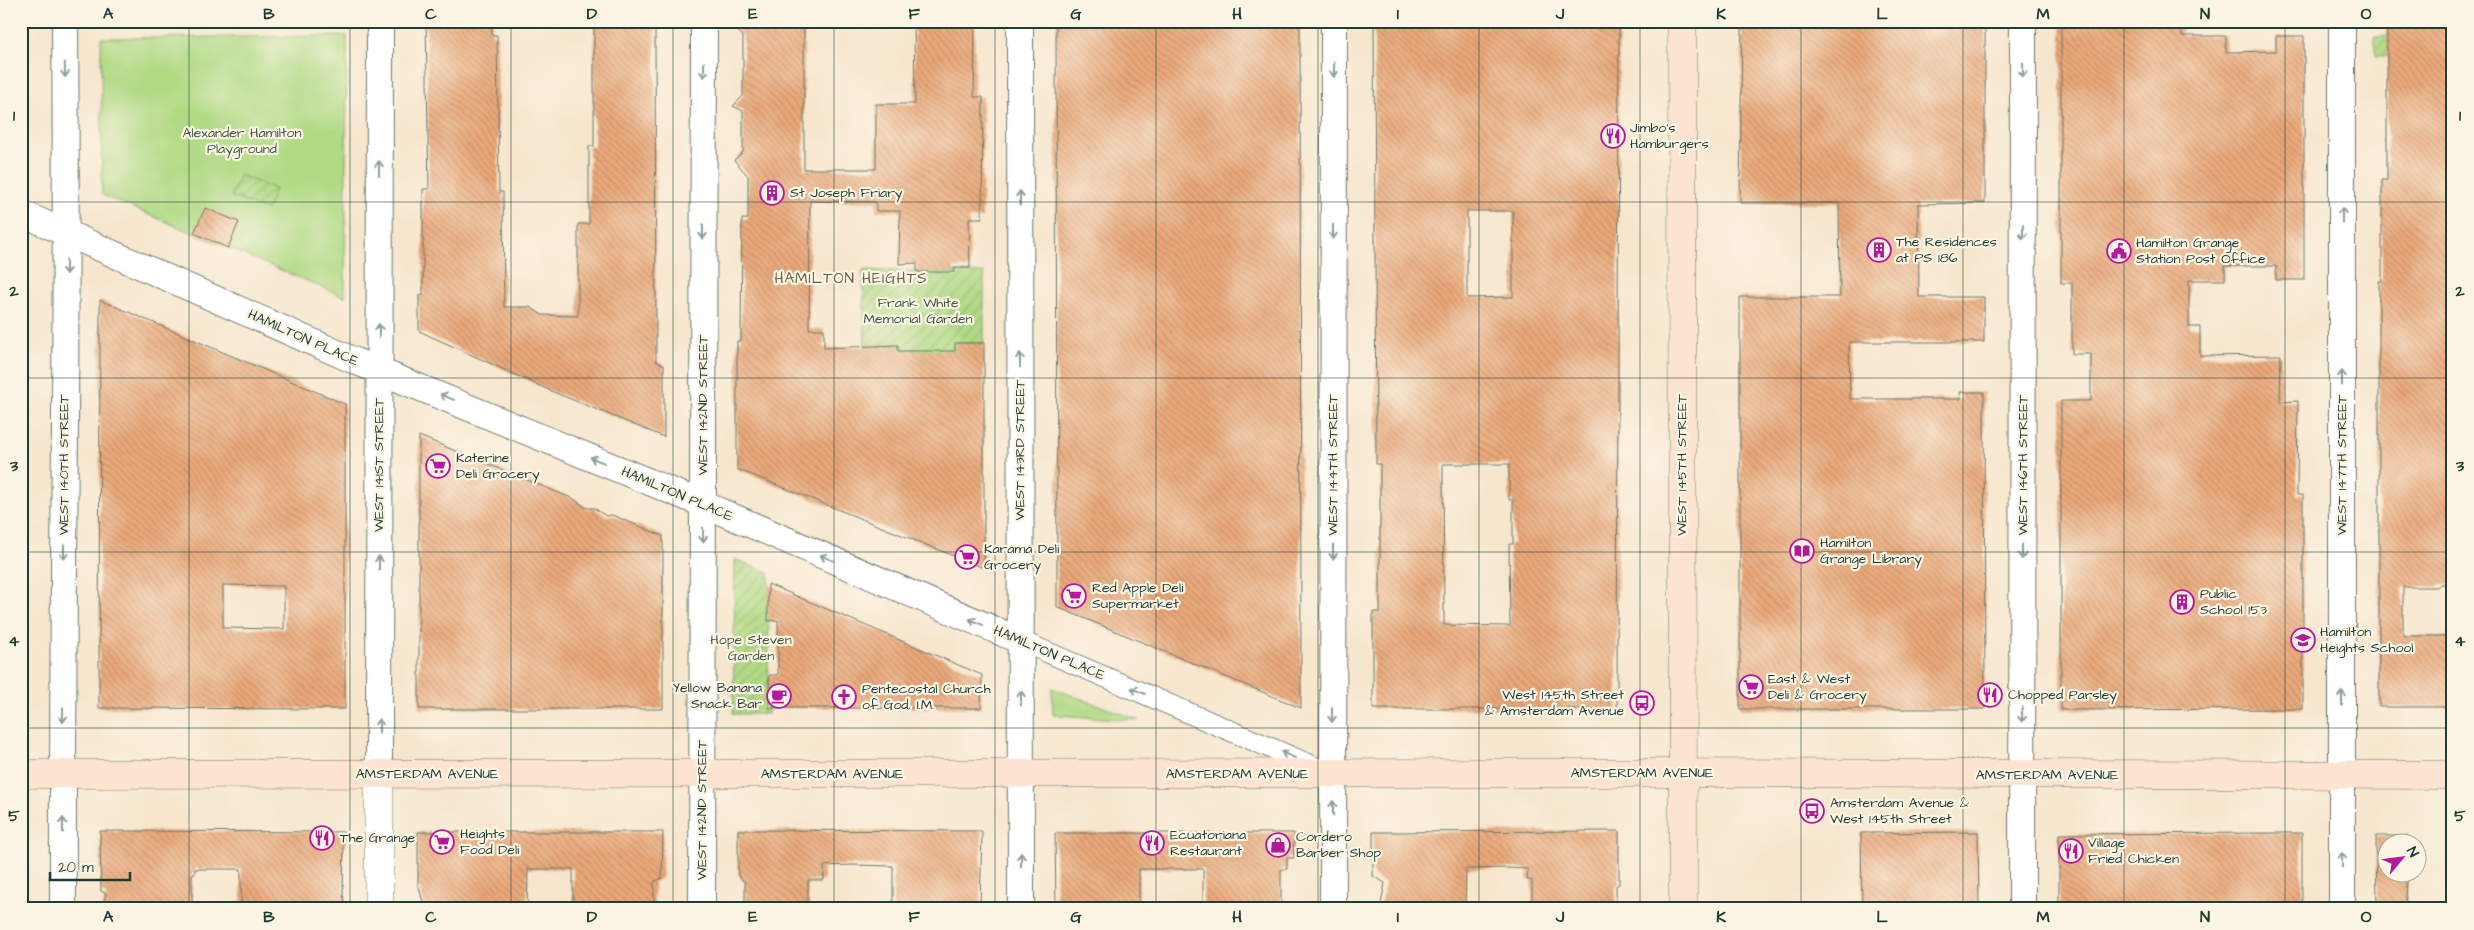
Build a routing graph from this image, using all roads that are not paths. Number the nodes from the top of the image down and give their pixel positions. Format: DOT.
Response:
graph roads {
  1 [pos="65,21"];
  2 [pos="380,21"];
  3 [pos="704,21"];
  4 [pos="1020,21"];
  5 [pos="1334,21"];
  6 [pos="1682,21"];
  7 [pos="2023,21"];
  8 [pos="2342,21"];
  9 [pos="21,213"];
  10 [pos="66,231"];
  11 [pos="379,371"];
  12 [pos="703,504"];
  13 [pos="1021,641"];
  14 [pos="1021,773"];
  15 [pos="1683,773"];
  16 [pos="21,774"];
  17 [pos="62,774"];
  18 [pos="379,774"];
  19 [pos="702,774"];
  20 [pos="1332,775"];
  21 [pos="2022,775"];
  22 [pos="2341,775"];
  23 [pos="2453,775"];
  24 [pos="63,909"];
  25 [pos="379,909"];
  26 [pos="702,909"];
  27 [pos="1021,909"];
  28 [pos="1333,909"];
  29 [pos="1683,909"];
  30 [pos="2022,909"];
  31 [pos="2342,909"];
  1 -- 10 [label="street, WEST 140TH STREET, one-way"];
  11 -- 2 [label="street, WEST 141ST STREET, one-way"];
  3 -- 12 [label="street, WEST 142ND STREET, one-way"];
  13 -- 4 [label="street, WEST 143RD STREET, one-way"];
  5 -- 20 [label="street, WEST 144TH STREET, one-way"];
  6 -- 15 [label="main road, WEST 145TH STREET"];
  7 -- 21 [label="street, WEST 146TH STREET, one-way"];
  22 -- 8 [label="street, WEST 147TH STREET, one-way"];
  9 -- 10 [label="street, HAMILTON PLACE"];
  10 -- 11 [label="street, HAMILTON PLACE"];
  10 -- 17 [label="street, WEST 140TH STREET, one-way"];
  12 -- 11 [label="street, HAMILTON PLACE, one-way"];
  18 -- 11 [label="street, WEST 141ST STREET, one-way"];
  13 -- 12 [label="street, HAMILTON PLACE, one-way"];
  12 -- 19 [label="street, WEST 142ND STREET, one-way"];
  14 -- 13 [label="street, WEST 143RD STREET, one-way"];
  20 -- 13 [label="street, HAMILTON PLACE, one-way"];
  14 -- 19 [label="main road, AMSTERDAM AVENUE"];
  14 -- 20 [label="main road, AMSTERDAM AVENUE"];
  27 -- 14 [label="street, WEST 143RD STREET, one-way"];
  15 -- 20 [label="main road, AMSTERDAM AVENUE"];
  15 -- 21 [label="main road, AMSTERDAM AVENUE"];
  15 -- 29 [label="main road, WEST 145TH STREET"];
  16 -- 17 [label="main road, AMSTERDAM AVENUE"];
  17 -- 18 [label="main road, AMSTERDAM AVENUE"];
  24 -- 17 [label="street, WEST 140TH STREET, one-way"];
  18 -- 19 [label="main road, AMSTERDAM AVENUE"];
  18 -- 25 [label="street, WEST 141ST STREET"];
  19 -- 26 [label="street, WEST 142ND STREET"];
  28 -- 20 [label="street, WEST 144TH STREET, one-way"];
  21 -- 22 [label="main road, AMSTERDAM AVENUE"];
  21 -- 30 [label="street, WEST 146TH STREET"];
  22 -- 23 [label="main road, AMSTERDAM AVENUE"];
  31 -- 22 [label="street, WEST 147TH STREET, one-way"];
}
